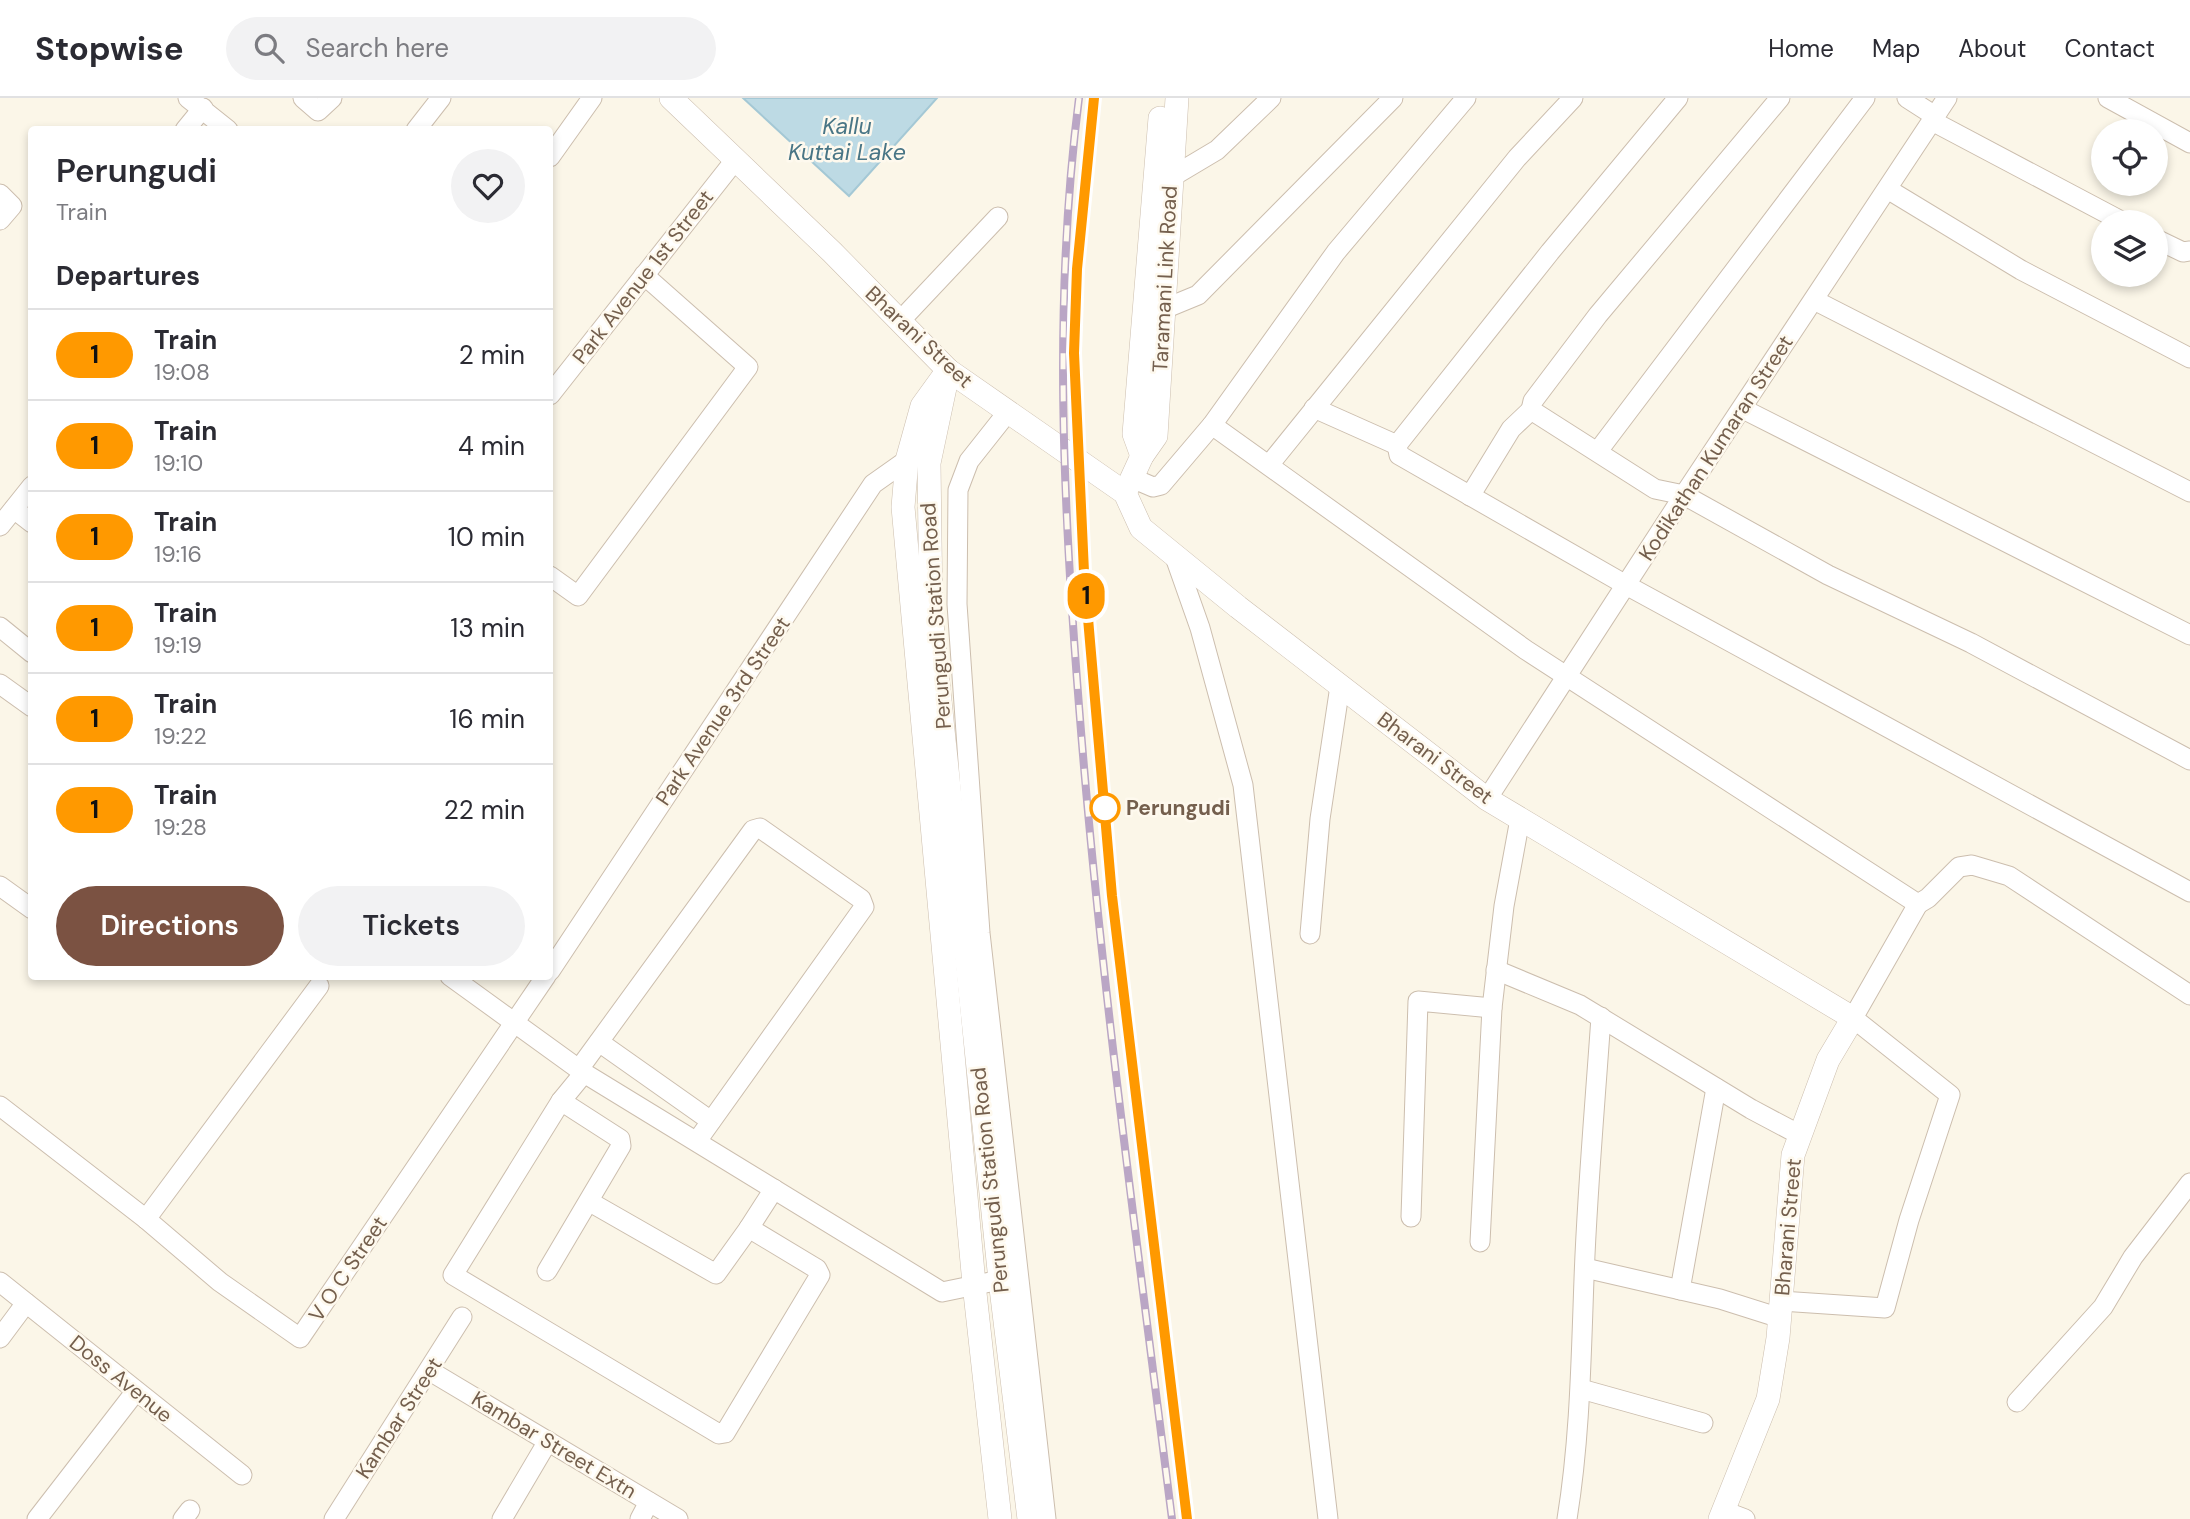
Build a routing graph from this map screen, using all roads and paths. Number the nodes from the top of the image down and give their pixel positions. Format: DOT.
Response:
graph roads {
  1 [pos="303,98"];
  2 [pos="332,98"];
  3 [pos="441,98"];
  4 [pos="592,98"];
  5 [pos="671,98"];
  6 [pos="1162,98"];
  7 [pos="1177,98"];
  8 [pos="1271,98"];
  9 [pos="1393,98"];
  10 [pos="1466,98"];
  11 [pos="1573,98"];
  12 [pos="1678,98"];
  13 [pos="1780,98"];
  14 [pos="1865,98"];
  15 [pos="1908,98"];
  16 [pos="1947,98"];
  17 [pos="2108,98"];
  18 [pos="195,103"];
  19 [pos="1935,119"];
  20 [pos="186,126"];
  21 [pos="223,126"];
  22 [pos="419,126"];
  23 [pos="2190,143"];
  24 [pos="553,153"];
  25 [pos="736,159"];
  26 [pos="1170,178"];
  27 [pos="1889,190"];
  28 [pos="0,194"];
  29 [pos="2101,210"];
  30 [pos="998,217"];
  31 [pos="0,220"];
  32 [pos="2168,245"];
  33 [pos="2190,251"];
  34 [pos="644,275"];
  35 [pos="1814,300"];
  36 [pos="1164,309"];
  37 [pos="900,321"];
  38 [pos="2190,358"];
  39 [pos="948,370"];
  40 [pos="553,391"];
  41 [pos="1314,408"];
  42 [pos="1743,409"];
  43 [pos="1531,410"];
  44 [pos="1007,413"];
  45 [pos="1212,425"];
  46 [pos="1396,444"];
  47 [pos="1598,451"];
  48 [pos="1142,456"];
  49 [pos="907,460"];
  50 [pos="1269,465"];
  51 [pos="1128,485"];
  52 [pos="28,491"];
  53 [pos="2190,492"];
  54 [pos="1684,495"];
  55 [pos="1470,496"];
  56 [pos="14,509"];
  57 [pos="28,520"];
  58 [pos="0,526"];
  59 [pos="1175,557"];
  60 [pos="553,578"];
  61 [pos="1626,585"];
  62 [pos="0,627"];
  63 [pos="2190,635"];
  64 [pos="28,650"];
  65 [pos="1567,676"];
  66 [pos="0,684"];
  67 [pos="1340,686"];
  68 [pos="28,704"];
  69 [pos="2190,760"];
  70 [pos="1487,799"];
  71 [pos="1520,819"];
  72 [pos="0,886"];
  73 [pos="2190,892"];
  74 [pos="1918,904"];
  75 [pos="28,906"];
  76 [pos="1310,934"];
  77 [pos="553,966"];
  78 [pos="1496,970"];
  79 [pos="455,980"];
  80 [pos="543,980"];
  81 [pos="319,986"];
  82 [pos="2190,995"];
  83 [pos="1492,1008"];
  84 [pos="1601,1017"];
  85 [pos="1853,1018"];
  86 [pos="515,1024"];
  87 [pos="599,1042"];
  88 [pos="582,1071"];
  89 [pos="1716,1088"];
  90 [pos="561,1101"];
  91 [pos="0,1106"];
  92 [pos="711,1121"];
  93 [pos="1800,1135"];
  94 [pos="696,1141"];
  95 [pos="999,1172"];
  96 [pos="2190,1182"];
  97 [pos="774,1189"];
  98 [pos="590,1202"];
  99 [pos="1411,1217"];
  100 [pos="146,1219"];
  101 [pos="748,1228"];
  102 [pos="1480,1242"];
  103 [pos="1585,1268"];
  104 [pos="547,1271"];
  105 [pos="1000,1280"];
  106 [pos="0,1282"];
  107 [pos="974,1284"];
  108 [pos="1680,1290"];
  109 [pos="26,1303"];
  110 [pos="1780,1309"];
  111 [pos="462,1317"];
  112 [pos="0,1338"];
  113 [pos="430,1371"];
  114 [pos="1580,1389"];
  115 [pos="136,1391"];
  116 [pos="2017,1402"];
  117 [pos="1703,1423"];
  118 [pos="548,1441"];
  119 [pos="242,1475"];
  120 [pos="644,1511"];
  121 [pos="1729,1516"];
  122 [pos="37,1519"];
  123 [pos="334,1519"];
  124 [pos="502,1519"];
  125 [pos="678,1519"];
  126 [pos="1000,1519"];
  127 [pos="1029,1519"];
  128 [pos="1046,1519"];
  129 [pos="1328,1519"];
  130 [pos="1567,1519"];
  1 -- 2 [label="street"];
  3 -- 22 [label="street"];
  4 -- 24 [label="street"];
  5 -- 25 [label="street, Bharani Street"];
  6 -- 48 [label="street, Taramani Link Road"];
  7 -- 26 [label="street, Taramani Link Road"];
  8 -- 26 [label="street"];
  9 -- 36 [label="street"];
  10 -- 45 [label="street"];
  11 -- 41 [label="street"];
  12 -- 46 [label="street"];
  13 -- 43 [label="street"];
  14 -- 47 [label="street"];
  15 -- 19 [label="street"];
  16 -- 19 [label="street, Kodikathan Kumaran Street"];
  17 -- 23 [label="street"];
  18 -- 20 [label="street"];
  18 -- 21 [label="street"];
  19 -- 27 [label="street, Kodikathan Kumaran Street"];
  19 -- 29 [label="street"];
  25 -- 34 [label="street, Park Avenue 1st Street"];
  25 -- 37 [label="street, Bharani Street"];
  26 -- 36 [label="street, Taramani Link Road"];
  27 -- 35 [label="street, Kodikathan Kumaran Street"];
  27 -- 38 [label="street"];
  28 -- 31 [label="street"];
  30 -- 37 [label="street"];
  32 -- 33 [label="street"];
  34 -- 40 [label="street, Park Avenue 1st Street"];
  34 -- 60 [label="street"];
  35 -- 42 [label="street, Kodikathan Kumaran Street"];
  35 -- 53 [label="street"];
  36 -- 48 [label="street, Taramani Link Road"];
  37 -- 39 [label="street, Bharani Street"];
  39 -- 44 [label="street, Bharani Street"];
  39 -- 49 [label="street, Perungudi Station Road"];
  39 -- 95 [label="street, Perungudi Station Road"];
  41 -- 46 [label="street"];
  41 -- 50 [label="street"];
  42 -- 54 [label="street, Kodikathan Kumaran Street"];
  42 -- 63 [label="street"];
  43 -- 47 [label="street"];
  43 -- 55 [label="street"];
  44 -- 51 [label="street, Bharani Street"];
  44 -- 95 [label="street"];
  45 -- 50 [label="street"];
  45 -- 51 [label="street"];
  46 -- 55 [label="street"];
  47 -- 54 [label="street"];
  48 -- 51 [label="street, Taramani Link Road"];
  49 -- 77 [label="street, Park Avenue 3rd Street"];
  49 -- 107 [label="street, Perungudi Station Road"];
  50 -- 65 [label="street"];
  51 -- 59 [label="street, Bharani Street"];
  52 -- 56 [label="street"];
  54 -- 61 [label="street, Kodikathan Kumaran Street"];
  54 -- 69 [label="street"];
  55 -- 61 [label="street"];
  56 -- 57 [label="street"];
  56 -- 58 [label="street"];
  59 -- 67 [label="street, Bharani Street"];
  59 -- 129 [label="street"];
  61 -- 65 [label="street, Kodikathan Kumaran Street"];
  61 -- 73 [label="street"];
  62 -- 64 [label="street"];
  65 -- 70 [label="street, Kodikathan Kumaran Street"];
  65 -- 74 [label="street"];
  66 -- 68 [label="street"];
  67 -- 70 [label="street, Bharani Street"];
  67 -- 76 [label="street"];
  70 -- 71 [label="street, Bharani Street"];
  71 -- 78 [label="street"];
  71 -- 85 [label="street, Bharani Street"];
  72 -- 75 [label="street"];
  74 -- 82 [label="street"];
  74 -- 85 [label="street"];
  78 -- 83 [label="street"];
  78 -- 84 [label="street"];
  79 -- 86 [label="street"];
  80 -- 86 [label="street"];
  81 -- 100 [label="street"];
  83 -- 99 [label="street"];
  83 -- 102 [label="street"];
  84 -- 89 [label="street"];
  84 -- 103 [label="street"];
  85 -- 93 [label="street, Bharani Street"];
  85 -- 110 [label="street"];
  86 -- 88 [label="street"];
  86 -- 100 [label="street, V O C Street"];
  87 -- 88 [label="street"];
  87 -- 92 [label="street"];
  87 -- 92 [label="street"];
  88 -- 90 [label="street"];
  88 -- 94 [label="street"];
  89 -- 93 [label="street"];
  89 -- 108 [label="street"];
  90 -- 98 [label="street"];
  90 -- 101 [label="street"];
  91 -- 100 [label="street, V O C Street"];
  92 -- 94 [label="street"];
  93 -- 110 [label="street, Bharani Street"];
  94 -- 97 [label="street"];
  95 -- 105 [label="street, Perungudi Station Road"];
  95 -- 128 [label="street"];
  96 -- 116 [label="street"];
  97 -- 101 [label="street"];
  97 -- 107 [label="street"];
  98 -- 101 [label="street"];
  98 -- 104 [label="street"];
  103 -- 108 [label="street"];
  103 -- 114 [label="street"];
  105 -- 107 [label="street"];
  105 -- 127 [label="street, Perungudi Station Road"];
  106 -- 109 [label="street, Doss Avenue"];
  107 -- 126 [label="street, Perungudi Station Road"];
  108 -- 110 [label="street"];
  109 -- 112 [label="street"];
  109 -- 115 [label="street, Doss Avenue"];
  110 -- 121 [label="street, Bharani Street"];
  111 -- 113 [label="street, Kambar Street"];
  113 -- 118 [label="street, Kambar Street Extn"];
  113 -- 123 [label="street, Kambar Street"];
  114 -- 117 [label="street"];
  114 -- 130 [label="street"];
  115 -- 119 [label="street, Doss Avenue"];
  115 -- 122 [label="street"];
  118 -- 120 [label="street, Kambar Street Extn"];
  118 -- 124 [label="street"];
  120 -- 125 [label="street, Kambar Street Extn"];
}
